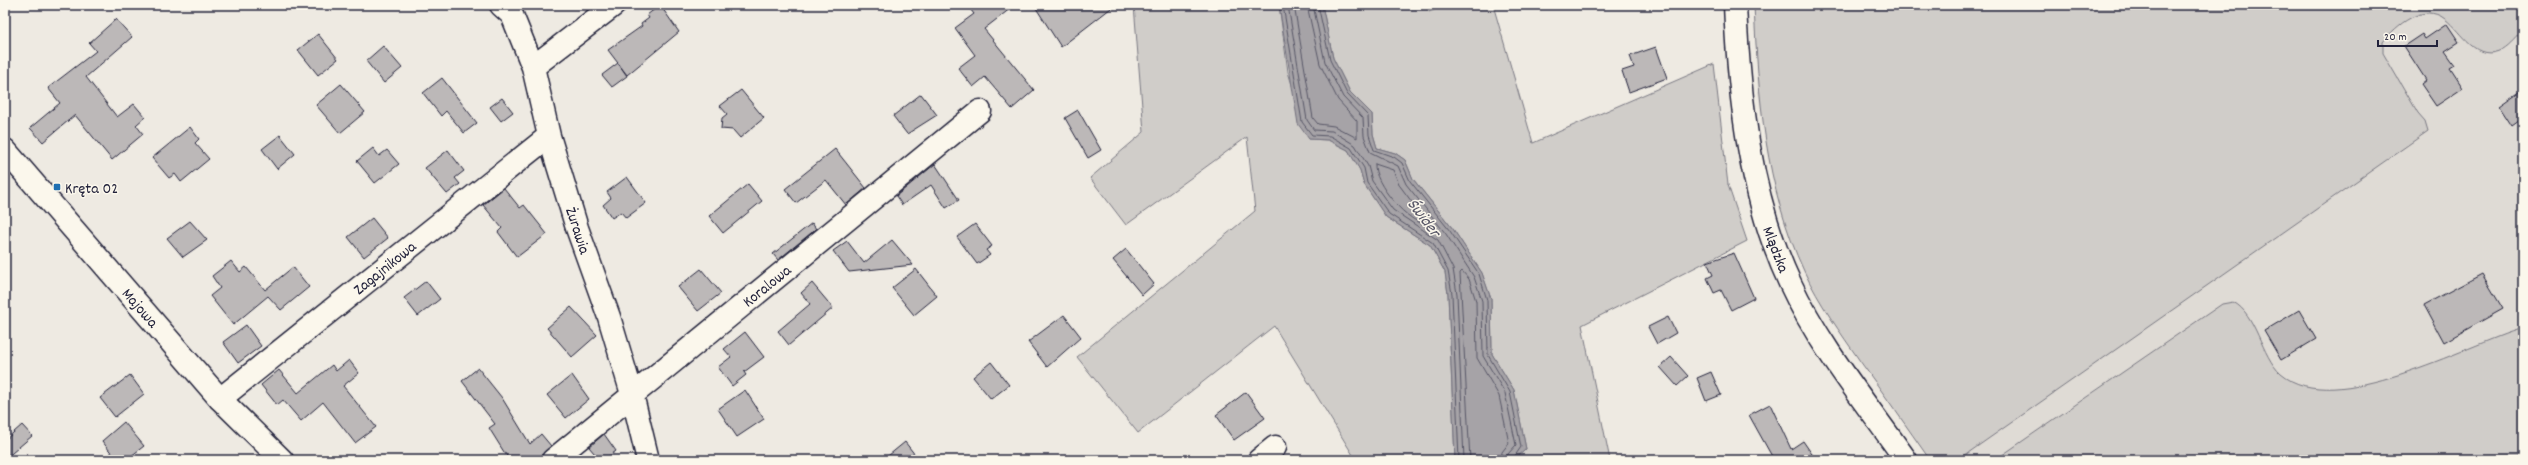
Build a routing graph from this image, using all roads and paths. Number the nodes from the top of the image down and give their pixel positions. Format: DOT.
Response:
graph roads {
  1 [pos="502,5"];
  2 [pos="614,5"];
  3 [pos="1735,5"];
  4 [pos="534,67"];
  5 [pos="980,111"];
  6 [pos="549,136"];
  7 [pos="5,150"];
  8 [pos="632,394"];
  9 [pos="220,399"];
  10 [pos="282,460"];
  11 [pos="553,460"];
  12 [pos="648,460"];
  13 [pos="1906,460"];
  1 -- 4 [label="street, Żurawia"];
  2 -- 4 [label="street"];
  3 -- 13 [label="street, Mlądzka"];
  4 -- 6 [label="street, Żurawia"];
  5 -- 8 [label="street, Koralowa"];
  6 -- 8 [label="street, Żurawia"];
  6 -- 9 [label="street, Zagajnikowa"];
  7 -- 9 [label="street, Majowa"];
  8 -- 11 [label="street, Koralowa"];
  8 -- 12 [label="street, Żurawia"];
  9 -- 10 [label="street, Majowa"];
}
